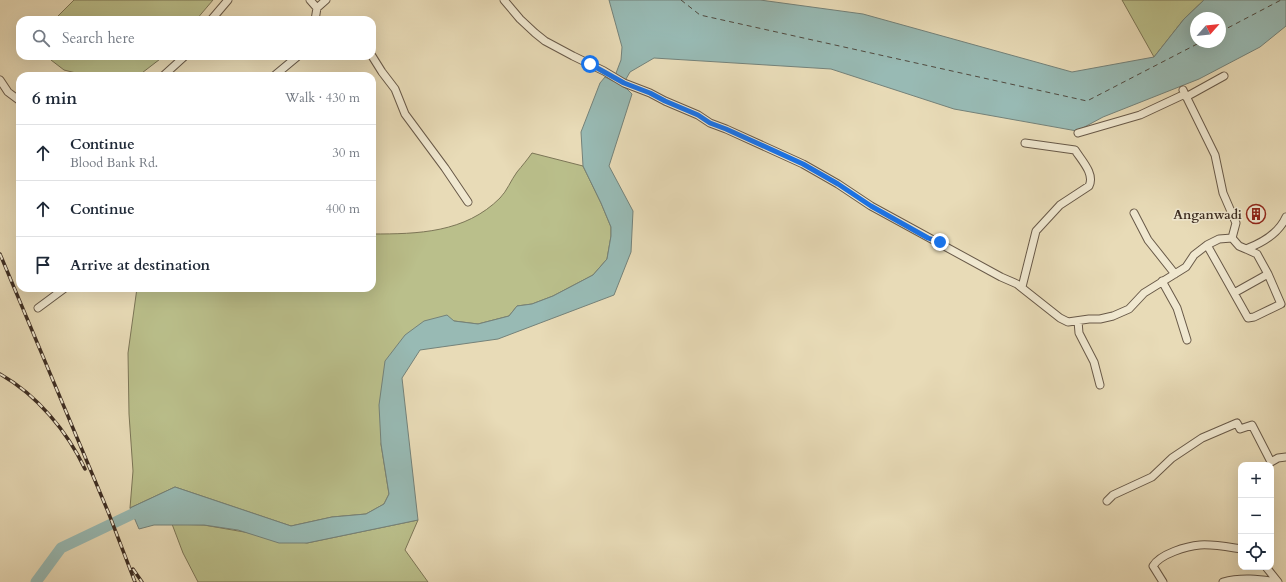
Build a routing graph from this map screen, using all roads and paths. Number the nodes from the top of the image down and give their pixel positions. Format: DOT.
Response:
graph roads {
  1 [pos="228,0"];
  2 [pos="310,0"];
  3 [pos="326,0"];
  4 [pos="504,0"];
  5 [pos="317,8"];
  6 [pos="214,16"];
  7 [pos="316,16"];
  8 [pos="181,60"];
  9 [pos="293,60"];
  10 [pos="374,60"];
  11 [pos="167,72"];
  12 [pos="279,72"];
  13 [pos="1224,76"];
  14 [pos="0,80"];
  15 [pos="1184,94"];
  16 [pos="16,98"];
  17 [pos="1078,133"];
  18 [pos="1026,143"];
  19 [pos="468,202"];
  20 [pos="1134,213"];
  21 [pos="1286,217"];
  22 [pos="1232,238"];
  23 [pos="1207,245"];
  24 [pos="1246,249"];
  25 [pos="1175,274"];
  26 [pos="1268,274"];
  27 [pos="1162,281"];
  28 [pos="1022,287"];
  29 [pos="60,292"];
  30 [pos="1234,293"];
  31 [pos="38,308"];
  32 [pos="1078,321"];
  33 [pos="1187,340"];
  34 [pos="1100,385"];
  35 [pos="1286,457"];
  36 [pos="1107,501"];
  37 [pos="1238,549"];
  38 [pos="1266,570"];
  39 [pos="1268,570"];
  40 [pos="1261,580"];
  41 [pos="1163,582"];
  42 [pos="1223,582"];
  43 [pos="1277,582"];
  1 -- 6 [label="street"];
  2 -- 5 [label="street"];
  3 -- 5 [label="street"];
  4 -- 28 [label="street"];
  5 -- 7 [label="street"];
  8 -- 11 [label="street"];
  9 -- 12 [label="street"];
  10 -- 19 [label="street"];
  13 -- 15 [label="street"];
  14 -- 16 [label="street"];
  15 -- 17 [label="street"];
  15 -- 22 [label="street"];
  18 -- 28 [label="street"];
  20 -- 25 [label="street"];
  21 -- 24 [label="street"];
  22 -- 23 [label="street"];
  22 -- 24 [label="street"];
  23 -- 25 [label="street"];
  23 -- 30 [label="street"];
  24 -- 26 [label="street"];
  25 -- 27 [label="street"];
  26 -- 30 [label="street"];
  26 -- 30 [label="street"];
  27 -- 32 [label="street"];
  27 -- 33 [label="street"];
  28 -- 32 [label="street"];
  29 -- 31 [label="street"];
  32 -- 34 [label="street"];
  35 -- 36 [label="street"];
  37 -- 41 [label="street"];
  38 -- 40 [label="street"];
  39 -- 43 [label="street"];
  40 -- 42 [label="street"];
  40 -- 43 [label="street"];
}
